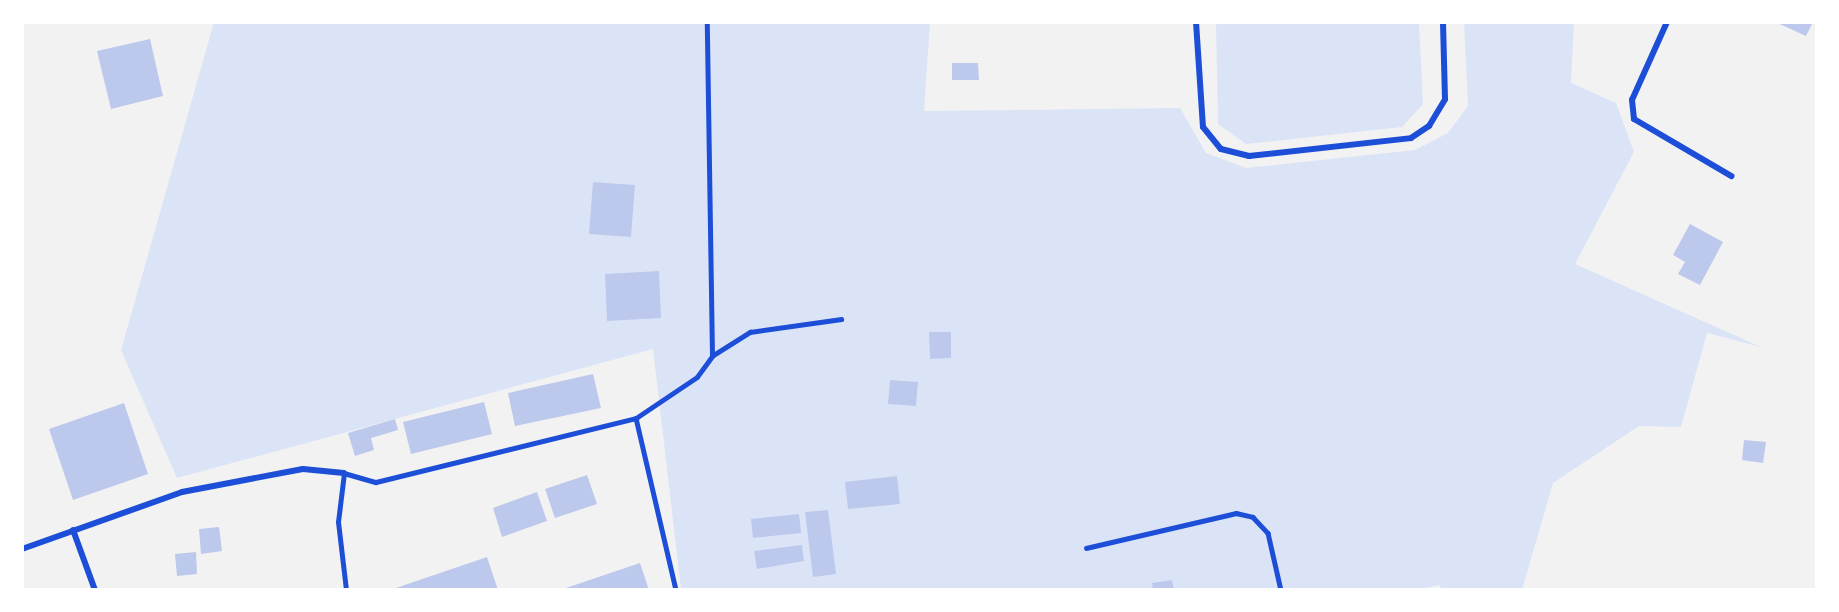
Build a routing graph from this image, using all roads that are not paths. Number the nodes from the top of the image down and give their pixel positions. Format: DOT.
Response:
graph roads {
  1 [pos="707,22"];
  2 [pos="1196,22"];
  3 [pos="1443,22"];
  4 [pos="1667,22"];
  5 [pos="1731,176"];
  6 [pos="841,319"];
  7 [pos="712,356"];
  8 [pos="636,418"];
  9 [pos="344,473"];
  10 [pos="73,530"];
  11 [pos="1086,548"];
  12 [pos="22,549"];
  13 [pos="95,590"];
  14 [pos="345,590"];
  15 [pos="676,590"];
  16 [pos="1281,590"];
  1 -- 7 [label="lane"];
  2 -- 3 [label="street"];
  4 -- 5 [label="street"];
  6 -- 7 [label="lane"];
  7 -- 8 [label="lane"];
  8 -- 9 [label="lane"];
  8 -- 15 [label="lane"];
  9 -- 10 [label="street"];
  9 -- 14 [label="lane"];
  10 -- 12 [label="street"];
  10 -- 13 [label="street"];
  11 -- 16 [label="lane"];
}
